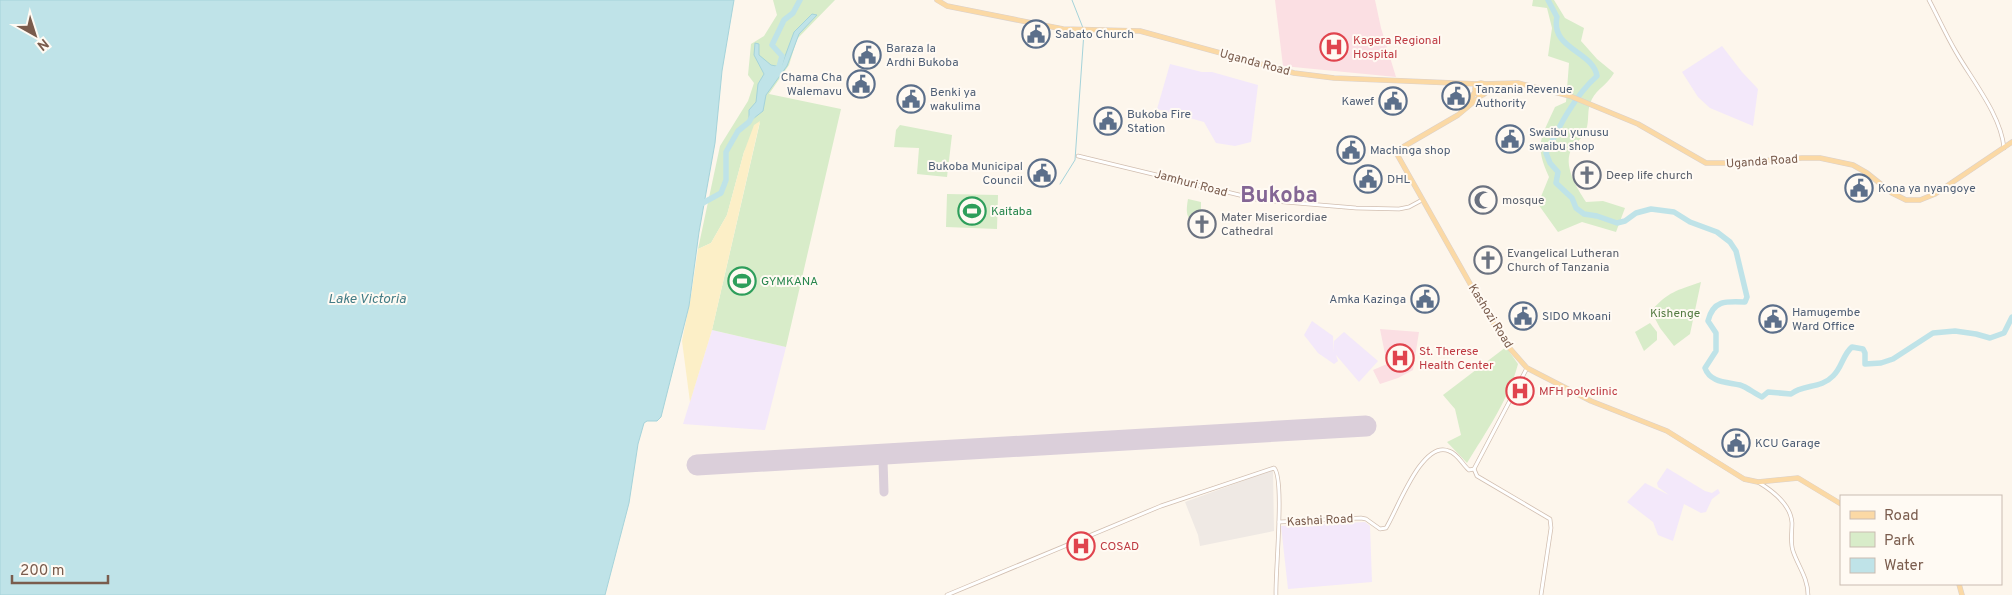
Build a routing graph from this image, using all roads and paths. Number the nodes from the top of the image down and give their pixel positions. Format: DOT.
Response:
graph roads {
  1 [pos="937,0"];
  2 [pos="1929,0"];
  3 [pos="1468,83"];
  4 [pos="1500,83"];
  5 [pos="1480,84"];
  6 [pos="1475,91"];
  7 [pos="1484,94"];
  8 [pos="1462,113"];
  9 [pos="2012,142"];
  10 [pos="2004,149"];
  11 [pos="1078,156"];
  12 [pos="1422,200"];
  13 [pos="1527,368"];
  14 [pos="1474,469"];
  15 [pos="1758,482"];
  16 [pos="1840,503"];
  17 [pos="1279,522"];
  18 [pos="947,595"];
  19 [pos="1276,595"];
  20 [pos="1540,595"];
  21 [pos="1808,595"];
  1 -- 3 [label="main road, Uganda Road"];
  2 -- 10 [label="street"];
  3 -- 5 [label="main road, Uganda Road"];
  3 -- 6 [label="main road"];
  4 -- 5 [label="main road, Uganda Road"];
  4 -- 7 [label="main road"];
  4 -- 10 [label="main road, Uganda Road"];
  5 -- 6 [label="main road, Kashozi Road"];
  5 -- 7 [label="main road"];
  6 -- 7 [label="main road"];
  6 -- 8 [label="main road, Kashozi Road"];
  7 -- 8 [label="main road, Kashozi Road"];
  8 -- 12 [label="main road, Kashozi Road"];
  9 -- 10 [label="main road, Uganda Road"];
  11 -- 12 [label="street, Jamhuri Road"];
  12 -- 13 [label="main road, Kashozi Road"];
  13 -- 14 [label="street"];
  13 -- 15 [label="main road, Kashozi Road"];
  14 -- 17 [label="street, Kashai Road"];
  14 -- 20 [label="street"];
  15 -- 16 [label="main road, Kashozi Road"];
  15 -- 21 [label="street"];
  17 -- 18 [label="street"];
  17 -- 19 [label="street, Kashai Road"];
}
